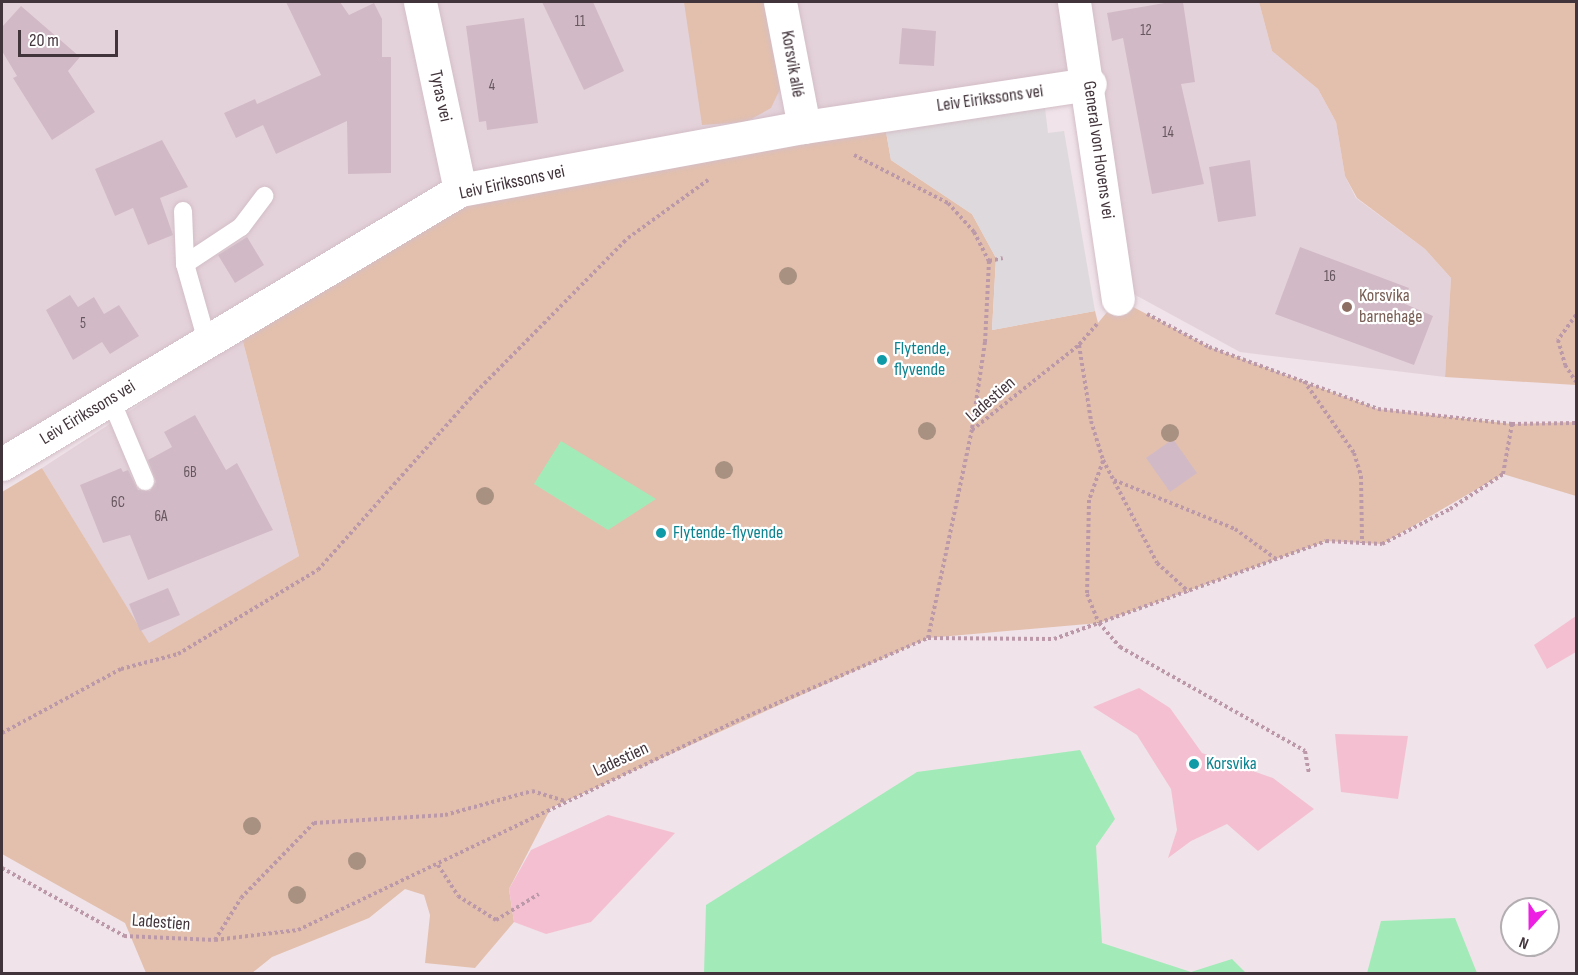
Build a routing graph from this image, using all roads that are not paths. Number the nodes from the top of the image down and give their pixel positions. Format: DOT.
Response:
graph roads {
  1 [pos="420,2"];
  2 [pos="780,2"];
  3 [pos="1074,2"];
  4 [pos="1090,84"];
  5 [pos="804,127"];
  6 [pos="460,190"];
  7 [pos="264,196"];
  8 [pos="183,212"];
  9 [pos="185,264"];
  10 [pos="1118,300"];
  11 [pos="207,341"];
  12 [pos="111,400"];
  13 [pos="2,465"];
  14 [pos="145,481"];
  1 -- 6 [label="street, Tyras vei"];
  2 -- 5 [label="street, Korsvik allé"];
  3 -- 4 [label="street, General von Hovens vei"];
  4 -- 5 [label="street, Leiv Eirikssons vei"];
  4 -- 10 [label="street, General von Hovens vei"];
  5 -- 6 [label="street, Leiv Eirikssons vei"];
  6 -- 11 [label="street, Leiv Eirikssons vei"];
  7 -- 9 [label="lane"];
  8 -- 9 [label="lane"];
  9 -- 11 [label="lane"];
  11 -- 12 [label="street, Leiv Eirikssons vei"];
  12 -- 13 [label="street, Leiv Eirikssons vei"];
  12 -- 14 [label="lane"];
}
